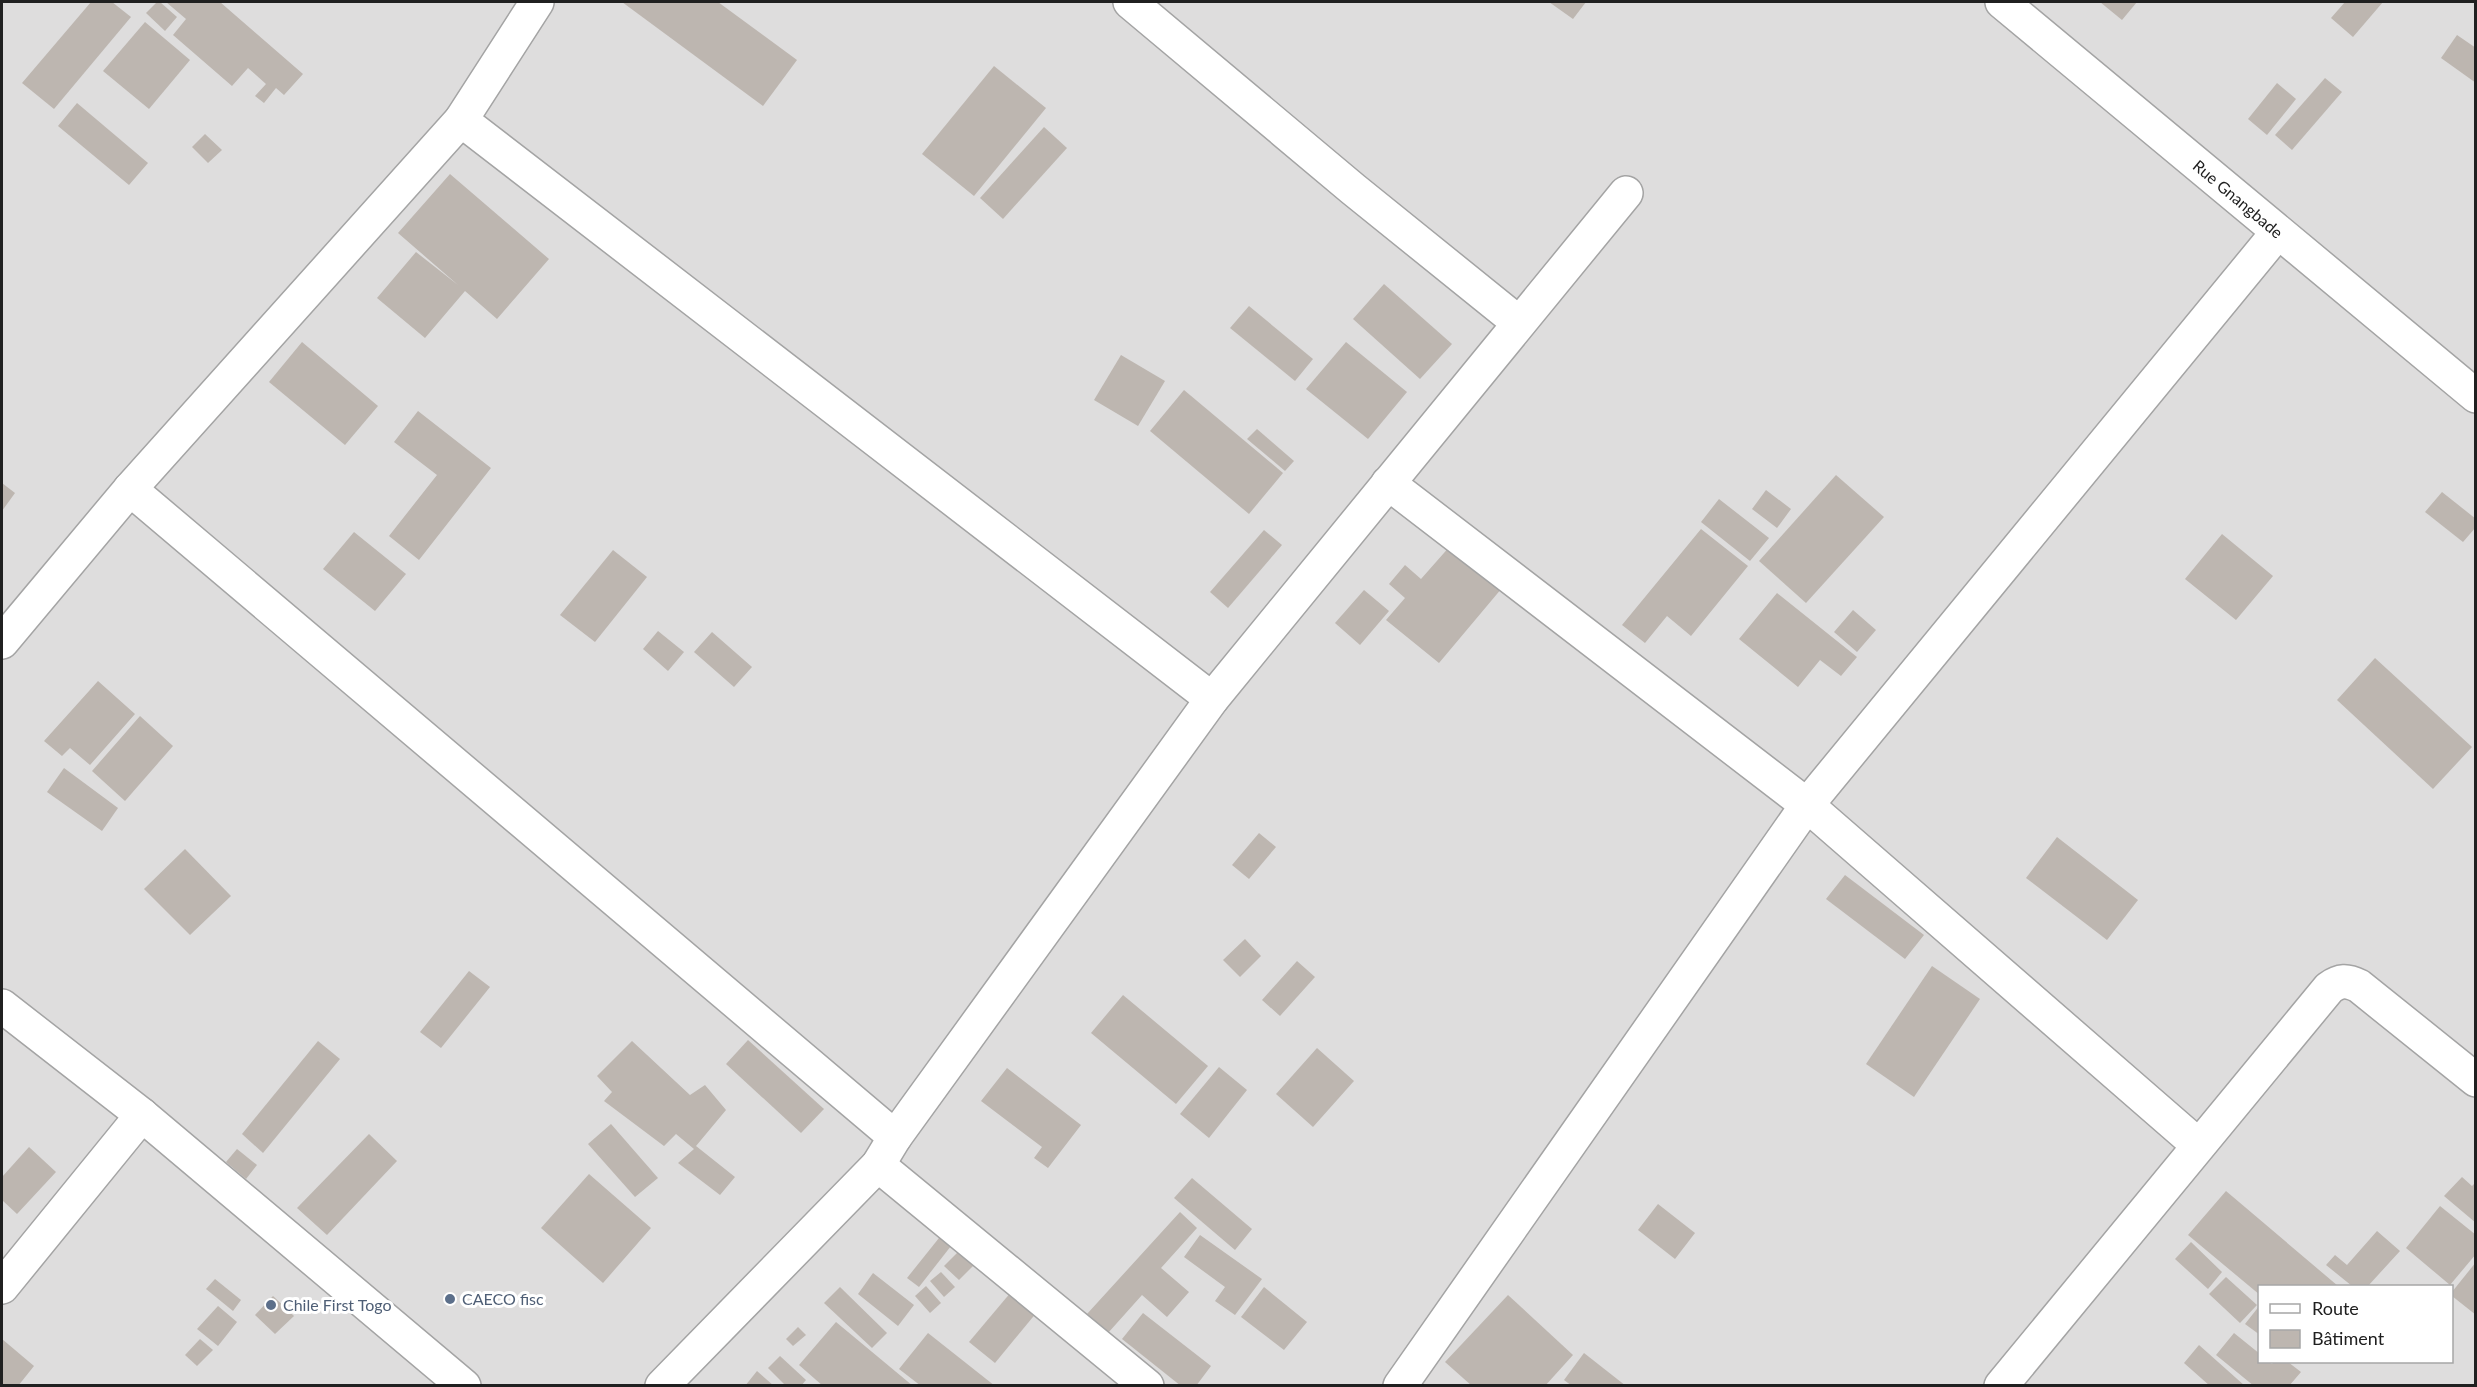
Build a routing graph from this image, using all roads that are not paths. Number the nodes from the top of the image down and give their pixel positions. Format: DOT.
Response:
graph roads {
  1 [pos="537,2"];
  2 [pos="1130,2"];
  3 [pos="2002,2"];
  4 [pos="461,120"];
  5 [pos="1626,194"];
  6 [pos="2278,232"];
  7 [pos="1519,323"];
  8 [pos="2475,396"];
  9 [pos="1388,483"];
  10 [pos="130,489"];
  11 [pos="2,642"];
  12 [pos="1212,699"];
  13 [pos="1807,806"];
  14 [pos="2,1006"];
  15 [pos="2475,1080"];
  16 [pos="142,1115"];
  17 [pos="895,1137"];
  18 [pos="2198,1145"];
  19 [pos="878,1165"];
  20 [pos="2,1287"];
  21 [pos="464,1386"];
  22 [pos="662,1386"];
  23 [pos="1147,1386"];
  24 [pos="1400,1386"];
  25 [pos="2001,1386"];
  1 -- 4 [label="street"];
  2 -- 7 [label="street"];
  3 -- 6 [label="street, Rue Gnangbade"];
  4 -- 10 [label="street"];
  4 -- 12 [label="street"];
  5 -- 7 [label="street"];
  6 -- 8 [label="street, Rue Gnangbade"];
  6 -- 13 [label="street"];
  7 -- 9 [label="street"];
  9 -- 12 [label="street"];
  9 -- 13 [label="street"];
  10 -- 11 [label="street"];
  10 -- 17 [label="street"];
  12 -- 17 [label="street"];
  13 -- 18 [label="street"];
  13 -- 24 [label="street"];
  14 -- 16 [label="street"];
  15 -- 18 [label="street"];
  16 -- 20 [label="street"];
  16 -- 21 [label="street"];
  17 -- 19 [label="street"];
  18 -- 25 [label="street"];
  19 -- 22 [label="street"];
  19 -- 23 [label="street"];
}
